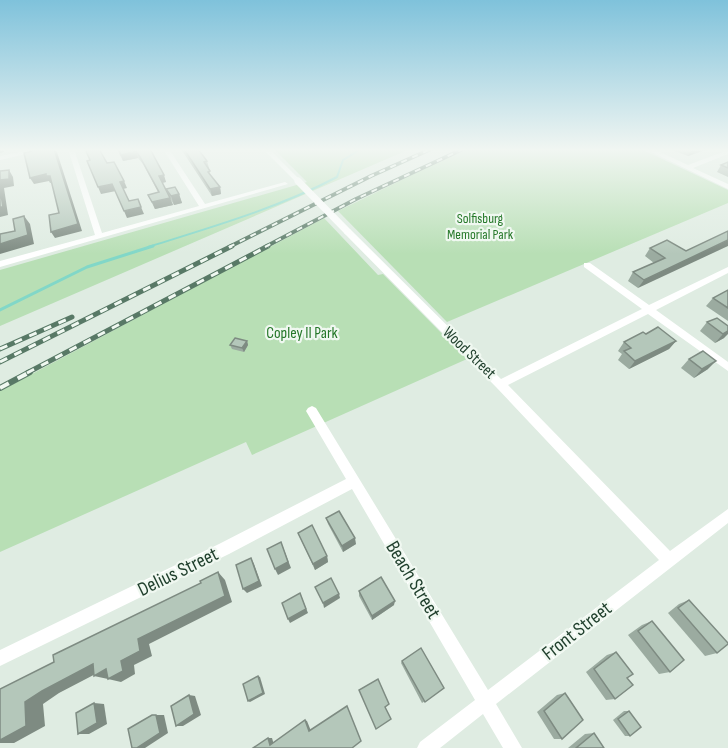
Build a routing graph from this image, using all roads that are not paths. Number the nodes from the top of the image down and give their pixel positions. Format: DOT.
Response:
graph roads {
  1 [pos="82,184"];
  2 [pos="188,184"];
  3 [pos="285,184"];
  4 [pos="301,184"];
  5 [pos="202,207"];
  6 [pos="99,236"];
  7 [pos="0,264"];
  8 [pos="586,265"];
  9 [pos="728,270"];
  10 [pos="649,310"];
  11 [pos="728,367"];
  12 [pos="500,384"];
  13 [pos="312,411"];
  14 [pos="354,481"];
  15 [pos="728,515"];
  16 [pos="669,560"];
  17 [pos="0,658"];
  18 [pos="486,702"];
  19 [pos="426,748"];
  20 [pos="513,748"];
  1 -- 6 [label="street"];
  2 -- 5 [label="street"];
  3 -- 5 [label="street"];
  4 -- 12 [label="street, Wood Street, bridge"];
  5 -- 6 [label="street"];
  6 -- 7 [label="street"];
  8 -- 10 [label="street"];
  9 -- 10 [label="street"];
  10 -- 11 [label="street"];
  10 -- 12 [label="street"];
  12 -- 16 [label="street, Wood Street"];
  13 -- 14 [label="street, Beach Street"];
  14 -- 17 [label="street, Delius Street"];
  14 -- 18 [label="street, Beach Street"];
  15 -- 16 [label="street, Front Street"];
  16 -- 18 [label="street, Front Street"];
  18 -- 19 [label="street, Front Street"];
  18 -- 20 [label="street, Beach Street"];
}
